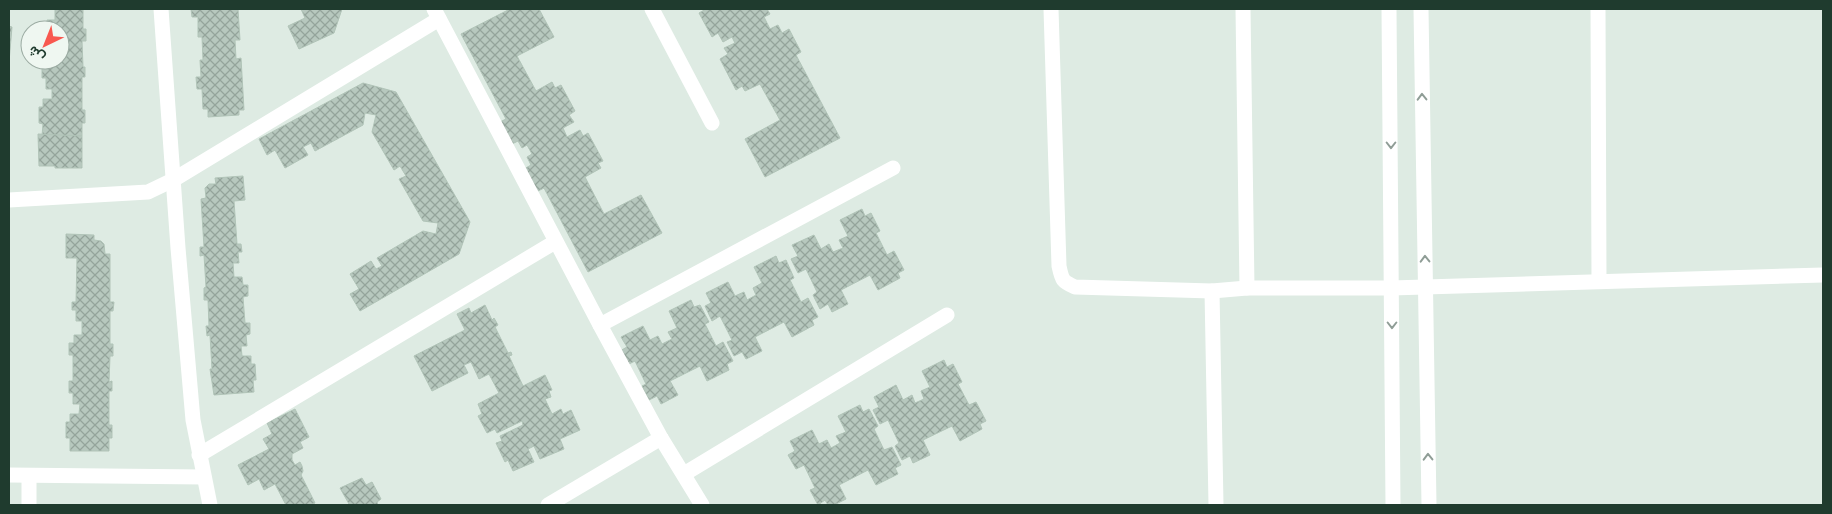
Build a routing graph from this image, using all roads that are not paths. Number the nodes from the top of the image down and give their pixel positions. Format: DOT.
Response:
graph roads {
  1 [pos="162,9"];
  2 [pos="652,9"];
  3 [pos="1051,9"];
  4 [pos="1243,9"];
  5 [pos="1389,9"];
  6 [pos="1421,9"];
  7 [pos="1598,9"];
  8 [pos="437,14"];
  9 [pos="712,123"];
  10 [pos="893,168"];
  11 [pos="173,180"];
  12 [pos="9,200"];
  13 [pos="555,242"];
  14 [pos="1823,275"];
  15 [pos="1600,281"];
  16 [pos="1425,287"];
  17 [pos="1247,288"];
  18 [pos="1392,288"];
  19 [pos="1212,291"];
  20 [pos="947,316"];
  21 [pos="600,325"];
  22 [pos="661,438"];
  23 [pos="199,455"];
  24 [pos="684,474"];
  25 [pos="9,475"];
  26 [pos="29,476"];
  27 [pos="204,477"];
  28 [pos="29,505"];
  29 [pos="210,505"];
  30 [pos="548,505"];
  31 [pos="702,505"];
  32 [pos="1216,505"];
  33 [pos="1393,505"];
  34 [pos="1429,505"];
  1 -- 11 [label="street"];
  2 -- 9 [label="street"];
  3 -- 19 [label="street"];
  4 -- 17 [label="street"];
  5 -- 18 [label="street, one-way"];
  16 -- 6 [label="street, one-way"];
  7 -- 15 [label="street"];
  8 -- 11 [label="street"];
  8 -- 13 [label="street"];
  10 -- 21 [label="street"];
  11 -- 12 [label="street"];
  11 -- 23 [label="street"];
  13 -- 21 [label="street"];
  13 -- 23 [label="street"];
  14 -- 15 [label="street"];
  15 -- 16 [label="street"];
  16 -- 18 [label="street"];
  34 -- 16 [label="street, one-way"];
  17 -- 18 [label="street"];
  17 -- 19 [label="street"];
  18 -- 33 [label="street, one-way"];
  19 -- 32 [label="street"];
  20 -- 24 [label="street"];
  21 -- 22 [label="street"];
  22 -- 24 [label="street"];
  22 -- 30 [label="street"];
  23 -- 27 [label="street"];
  24 -- 31 [label="street"];
  25 -- 26 [label="street"];
  26 -- 27 [label="street"];
  26 -- 28 [label="street"];
  27 -- 29 [label="street"];
}
